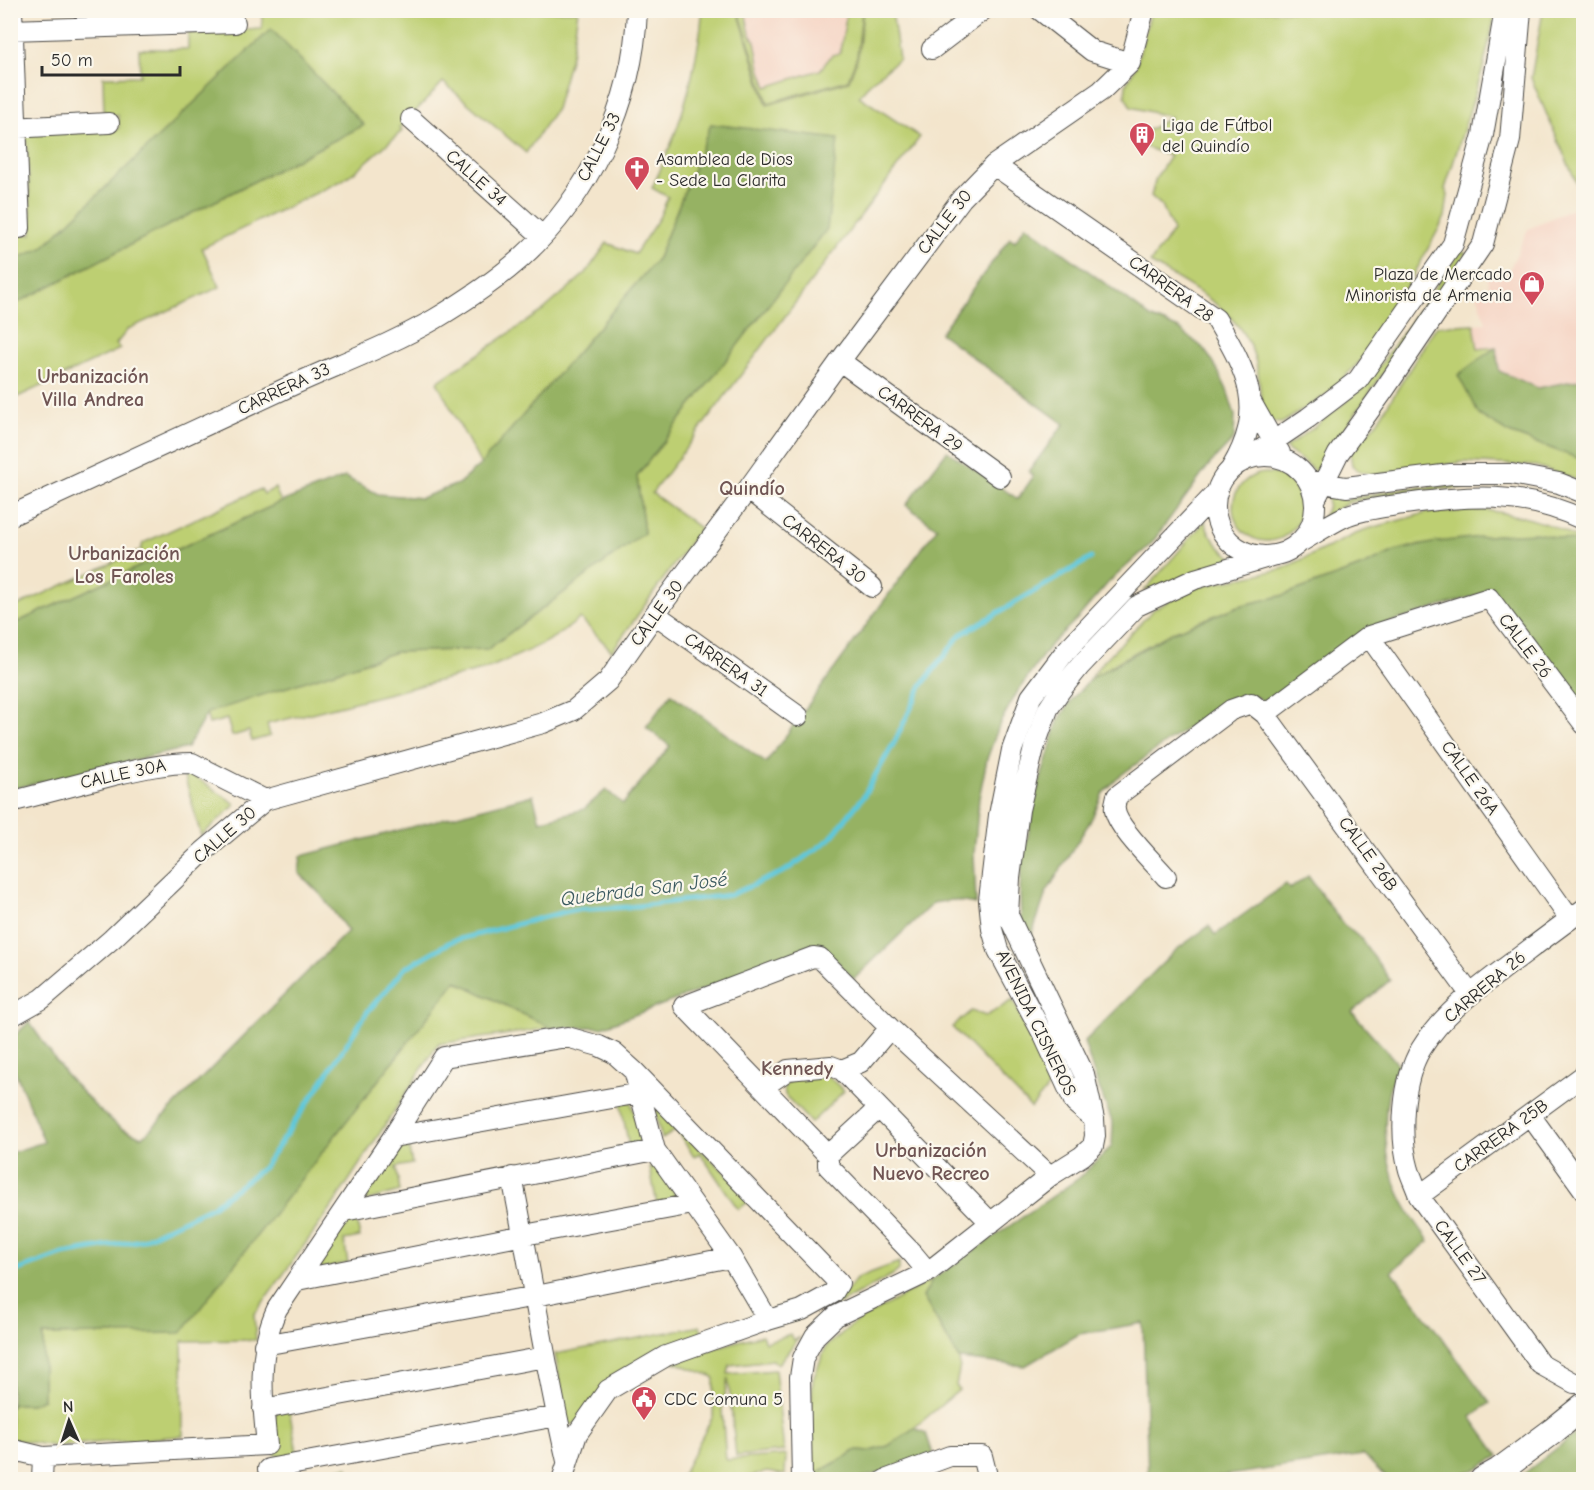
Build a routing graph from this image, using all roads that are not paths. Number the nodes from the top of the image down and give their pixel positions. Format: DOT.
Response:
graph roads {
  1 [pos="638,10"];
  2 [pos="983,10"];
  3 [pos="1040,10"];
  4 [pos="1144,10"];
  5 [pos="1505,10"];
  6 [pos="1521,10"];
  7 [pos="235,23"];
  8 [pos="12,24"];
  9 [pos="932,49"];
  10 [pos="1130,63"];
  11 [pos="411,119"];
  12 [pos="109,123"];
  13 [pos="13,128"];
  14 [pos="994,165"];
  15 [pos="15,228"];
  16 [pos="542,236"];
  17 [pos="840,361"];
  18 [pos="1250,400"];
  19 [pos="1275,435"];
  20 [pos="1338,454"];
  21 [pos="1285,460"];
  22 [pos="1238,465"];
  23 [pos="1000,477"];
  24 [pos="1371,485"];
  25 [pos="1315,488"];
  26 [pos="748,489"];
  27 [pos="1217,492"];
  28 [pos="1584,493"];
  29 [pos="10,516"];
  30 [pos="1584,520"];
  31 [pos="1300,543"];
  32 [pos="1278,554"];
  33 [pos="872,587"];
  34 [pos="655,614"];
  35 [pos="1369,636"];
  36 [pos="1265,714"];
  37 [pos="798,716"];
  38 [pos="1584,724"];
  39 [pos="265,801"];
  40 [pos="10,802"];
  41 [pos="1166,877"];
  42 [pos="1577,914"];
  43 [pos="1470,994"];
  44 [pos="10,1017"];
  45 [pos="890,1028"];
  46 [pos="842,1070"];
  47 [pos="634,1071"];
  48 [pos="1584,1075"];
  49 [pos="1408,1082"];
  50 [pos="763,1088"];
  51 [pos="640,1093"];
  52 [pos="879,1108"];
  53 [pos="1530,1115"];
  54 [pos="1094,1119"];
  55 [pos="393,1137"];
  56 [pos="655,1150"];
  57 [pos="828,1155"];
  58 [pos="1050,1176"];
  59 [pos="512,1177"];
  60 [pos="1584,1190"];
  61 [pos="1419,1196"];
  62 [pos="693,1204"];
  63 [pos="344,1211"];
  64 [pos="991,1223"];
  65 [pos="524,1235"];
  66 [pos="730,1257"];
  67 [pos="928,1272"];
  68 [pos="297,1280"];
  69 [pos="536,1296"];
  70 [pos="802,1310"];
  71 [pos="836,1316"];
  72 [pos="768,1320"];
  73 [pos="264,1345"];
  74 [pos="545,1357"];
  75 [pos="1584,1383"];
  76 [pos="1584,1406"];
  77 [pos="263,1409"];
  78 [pos="557,1416"];
  79 [pos="10,1449"];
  80 [pos="42,1458"];
  81 [pos="268,1469"];
  82 [pos="564,1470"];
  83 [pos="42,1479"];
  84 [pos="802,1479"];
  85 [pos="885,1479"];
  86 [pos="988,1479"];
  87 [pos="1483,1479"];
  1 -- 16 [label="street, CALLE 33"];
  2 -- 9 [label="street"];
  3 -- 10 [label="street"];
  4 -- 10 [label="street"];
  5 -- 19 [label="street"];
  6 -- 20 [label="street"];
  7 -- 8 [label="street"];
  8 -- 13 [label="street"];
  10 -- 14 [label="street, CALLE 30"];
  11 -- 16 [label="street, CALLE 34"];
  12 -- 13 [label="street"];
  13 -- 15 [label="street"];
  14 -- 17 [label="street, CALLE 30"];
  14 -- 18 [label="street, CARRERA 28"];
  16 -- 29 [label="street, CARRERA 33"];
  17 -- 23 [label="street, CARRERA 29"];
  17 -- 26 [label="street, CALLE 30"];
  18 -- 19 [label="street"];
  18 -- 22 [label="street, CARRERA 28"];
  19 -- 21 [label="street"];
  19 -- 22 [label="street"];
  20 -- 24 [label="street"];
  20 -- 25 [label="street"];
  21 -- 22 [label="street"];
  21 -- 25 [label="street"];
  22 -- 27 [label="street"];
  24 -- 25 [label="street"];
  24 -- 28 [label="street"];
  25 -- 31 [label="street"];
  26 -- 33 [label="street, CARRERA 30"];
  26 -- 34 [label="street, CALLE 30"];
  27 -- 32 [label="street"];
  27 -- 54 [label="street, AVENIDA CISNEROS"];
  30 -- 31 [label="street"];
  31 -- 32 [label="street"];
  32 -- 54 [label="street, AVENIDA CISNEROS"];
  34 -- 37 [label="street, CARRERA 31"];
  34 -- 39 [label="street, CALLE 30"];
  35 -- 36 [label="street"];
  35 -- 38 [label="street, CALLE 26"];
  35 -- 42 [label="street, CALLE 26A"];
  36 -- 41 [label="street"];
  36 -- 43 [label="street, CALLE 26B"];
  39 -- 40 [label="street, CALLE 30A"];
  39 -- 44 [label="street, CALLE 30"];
  42 -- 43 [label="street, CARRERA 26"];
  43 -- 49 [label="street, CARRERA 26"];
  45 -- 46 [label="street"];
  45 -- 50 [label="street"];
  45 -- 58 [label="street"];
  46 -- 50 [label="street"];
  46 -- 52 [label="street"];
  47 -- 51 [label="street"];
  47 -- 55 [label="street"];
  47 -- 70 [label="street"];
  48 -- 53 [label="street, CARRERA 25B"];
  49 -- 61 [label="street, CALLE 27"];
  50 -- 57 [label="street"];
  51 -- 55 [label="street"];
  51 -- 56 [label="street"];
  52 -- 57 [label="street"];
  52 -- 64 [label="street"];
  53 -- 60 [label="street"];
  53 -- 61 [label="street, CARRERA 25B"];
  54 -- 58 [label="street"];
  55 -- 63 [label="street"];
  56 -- 59 [label="street"];
  56 -- 62 [label="street"];
  57 -- 67 [label="street"];
  58 -- 64 [label="street"];
  59 -- 63 [label="street"];
  59 -- 65 [label="street"];
  61 -- 75 [label="street, CALLE 27"];
  62 -- 65 [label="street"];
  62 -- 66 [label="street"];
  63 -- 68 [label="street"];
  64 -- 67 [label="street"];
  65 -- 68 [label="street"];
  65 -- 69 [label="street"];
  66 -- 69 [label="street"];
  66 -- 72 [label="street"];
  67 -- 71 [label="street"];
  68 -- 73 [label="street"];
  69 -- 73 [label="street"];
  69 -- 74 [label="street"];
  70 -- 71 [label="street"];
  70 -- 72 [label="street"];
  71 -- 84 [label="street"];
  72 -- 82 [label="street"];
  73 -- 77 [label="street"];
  74 -- 77 [label="street"];
  74 -- 78 [label="street"];
  76 -- 87 [label="street"];
  77 -- 80 [label="street"];
  78 -- 81 [label="street"];
  78 -- 82 [label="street"];
  79 -- 80 [label="street"];
  80 -- 83 [label="street"];
  85 -- 86 [label="street"];
}
